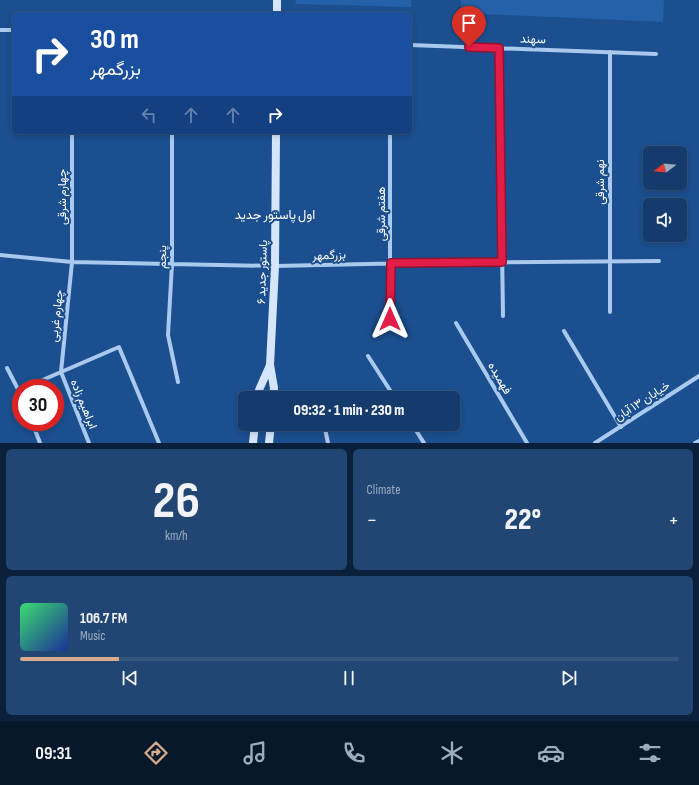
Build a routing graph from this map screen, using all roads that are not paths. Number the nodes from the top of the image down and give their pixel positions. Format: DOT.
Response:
graph roads {
  1 [pos="277,0"];
  2 [pos="277,12"];
  3 [pos="0,30"];
  4 [pos="12,30"];
  5 [pos="412,45"];
  6 [pos="499,48"];
  7 [pos="610,52"];
  8 [pos="656,54"];
  9 [pos="72,134"];
  10 [pos="172,134"];
  11 [pos="276,134"];
  12 [pos="390,134"];
  13 [pos="0,256"];
  14 [pos="610,261"];
  15 [pos="659,261"];
  16 [pos="72,262"];
  17 [pos="502,262"];
  18 [pos="391,263"];
  19 [pos="172,264"];
  20 [pos="275,266"];
  21 [pos="610,312"];
  22 [pos="503,316"];
  23 [pos="390,319"];
  24 [pos="456,323"];
  25 [pos="564,331"];
  26 [pos="368,356"];
  27 [pos="270,365"];
  28 [pos="7,368"];
  29 [pos="61,372"];
  30 [pos="699,376"];
  31 [pos="14,379"];
  32 [pos="45,379"];
  33 [pos="178,382"];
  34 [pos="259,391"];
  35 [pos="274,391"];
  36 [pos="391,391"];
  37 [pos="621,427"];
  38 [pos="35,431"];
  39 [pos="254,431"];
  40 [pos="270,431"];
  41 [pos="325,431"];
  42 [pos="416,431"];
  43 [pos="699,441"];
  44 [pos="40,443"];
  45 [pos="89,443"];
  46 [pos="159,443"];
  47 [pos="253,443"];
  48 [pos="269,443"];
  49 [pos="328,443"];
  50 [pos="424,443"];
  51 [pos="527,443"];
  52 [pos="595,443"];
  53 [pos="695,443"];
  1 -- 2 [label="main road"];
  3 -- 4 [label="street"];
  5 -- 6 [label="street, سهند"];
  6 -- 7 [label="street, سهند"];
  6 -- 17 [label="street"];
  7 -- 8 [label="street, سهند"];
  7 -- 14 [label="street, نهم شرقی"];
  9 -- 16 [label="street, چهارم شرقی"];
  10 -- 19 [label="street, پنجم"];
  11 -- 20 [label="main road, پاستور جدید ۶"];
  12 -- 18 [label="street, هفتم شرقی"];
  13 -- 16 [label="street, بزرگمهر"];
  14 -- 15 [label="street, بزرگمهر"];
  14 -- 17 [label="street, بزرگمهر"];
  14 -- 21 [label="street, نهم شرقی"];
  16 -- 19 [label="street, بزرگمهر"];
  16 -- 29 [label="street, چهارم غربی"];
  17 -- 18 [label="street, بزرگمهر"];
  17 -- 22 [label="street"];
  18 -- 20 [label="street, بزرگمهر"];
  18 -- 23 [label="street, هفتم شرقی"];
  19 -- 20 [label="street, بزرگمهر"];
  19 -- 33 [label="street, پنجم"];
  20 -- 27 [label="main road, پاستور جدید ۶"];
  24 -- 51 [label="street, فهمیده"];
  25 -- 37 [label="street"];
  26 -- 36 [label="street"];
  27 -- 34 [label="main road, پاستور جدید ۶"];
  27 -- 35 [label="main road, پاستور جدید ۶"];
  28 -- 31 [label="street"];
  29 -- 32 [label="street"];
  29 -- 45 [label="street, ابراهیم زاده"];
  29 -- 46 [label="street"];
  30 -- 37 [label="street, خیابان ١٣ آبان"];
  37 -- 52 [label="street, خیابان ١٣ آبان"];
  38 -- 44 [label="street"];
  39 -- 47 [label="main road"];
  40 -- 48 [label="main road"];
  41 -- 49 [label="street"];
  42 -- 50 [label="street"];
  43 -- 53 [label="street"];
}
